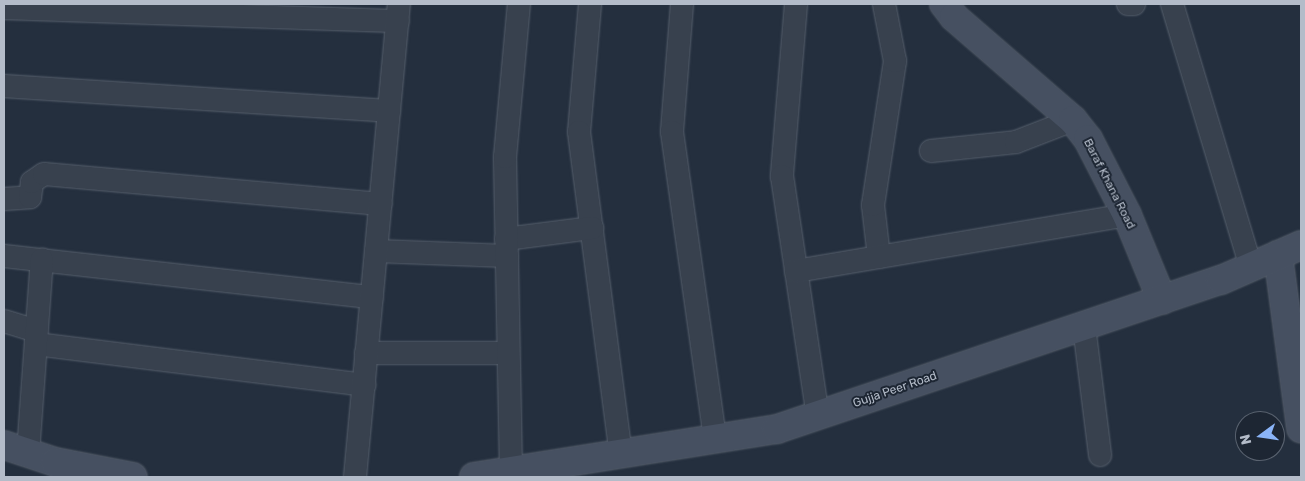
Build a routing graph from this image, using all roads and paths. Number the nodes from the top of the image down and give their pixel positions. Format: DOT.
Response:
graph roads {
  1 [pos="518,4"];
  2 [pos="590,4"];
  3 [pos="682,4"];
  4 [pos="796,4"];
  5 [pos="884,4"];
  6 [pos="944,4"];
  7 [pos="1128,4"];
  8 [pos="1134,4"];
  9 [pos="1172,4"];
  10 [pos="45,7"];
  11 [pos="4,8"];
  12 [pos="399,12"];
  13 [pos="4,86"];
  14 [pos="389,111"];
  15 [pos="1073,120"];
  16 [pos="931,151"];
  17 [pos="4,199"];
  18 [pos="381,204"];
  19 [pos="1127,215"];
  20 [pos="592,228"];
  21 [pos="506,247"];
  22 [pos="1290,250"];
  23 [pos="376,251"];
  24 [pos="4,256"];
  25 [pos="879,257"];
  26 [pos="42,260"];
  27 [pos="1251,266"];
  28 [pos="796,270"];
  29 [pos="372,297"];
  30 [pos="1162,300"];
  31 [pos="4,321"];
  32 [pos="1084,326"];
  33 [pos="36,337"];
  34 [pos="366,353"];
  35 [pos="508,353"];
  36 [pos="364,385"];
  37 [pos="818,416"];
  38 [pos="1301,428"];
  39 [pos="715,439"];
  40 [pos="16,449"];
  41 [pos="621,454"];
  42 [pos="1100,455"];
  43 [pos="56,470"];
  44 [pos="511,471"];
  45 [pos="133,477"];
  46 [pos="355,477"];
  47 [pos="474,477"];
  1 -- 21 [label="street"];
  2 -- 20 [label="street"];
  3 -- 39 [label="street"];
  4 -- 28 [label="street"];
  5 -- 25 [label="street"];
  6 -- 15 [label="street, Baraf Khana Road"];
  7 -- 8 [label="street"];
  9 -- 27 [label="street"];
  10 -- 11 [label="street"];
  10 -- 12 [label="street"];
  12 -- 14 [label="street"];
  13 -- 14 [label="street"];
  14 -- 18 [label="street"];
  15 -- 16 [label="street"];
  15 -- 19 [label="street, Baraf Khana Road"];
  17 -- 18 [label="street"];
  18 -- 23 [label="street"];
  19 -- 25 [label="street"];
  19 -- 30 [label="street, Baraf Khana Road"];
  20 -- 21 [label="street"];
  20 -- 41 [label="street"];
  21 -- 23 [label="street"];
  21 -- 35 [label="street"];
  22 -- 27 [label="street, Gujja Peer Road"];
  22 -- 38 [label="street"];
  23 -- 29 [label="street"];
  24 -- 26 [label="street"];
  25 -- 28 [label="street"];
  26 -- 29 [label="street"];
  26 -- 33 [label="street"];
  27 -- 30 [label="street, Gujja Peer Road"];
  28 -- 37 [label="street"];
  29 -- 34 [label="street"];
  30 -- 32 [label="street, Gujja Peer Road"];
  31 -- 33 [label="street"];
  32 -- 37 [label="street, Gujja Peer Road"];
  32 -- 42 [label="street"];
  33 -- 36 [label="street"];
  33 -- 40 [label="street"];
  34 -- 35 [label="street"];
  34 -- 36 [label="street"];
  35 -- 44 [label="street"];
  36 -- 46 [label="street"];
  37 -- 39 [label="street, Gujja Peer Road"];
  39 -- 41 [label="street, Gujja Peer Road"];
  40 -- 43 [label="street"];
  41 -- 44 [label="street, Gujja Peer Road"];
  43 -- 45 [label="street"];
  44 -- 47 [label="street, Gujja Peer Road"];
}
